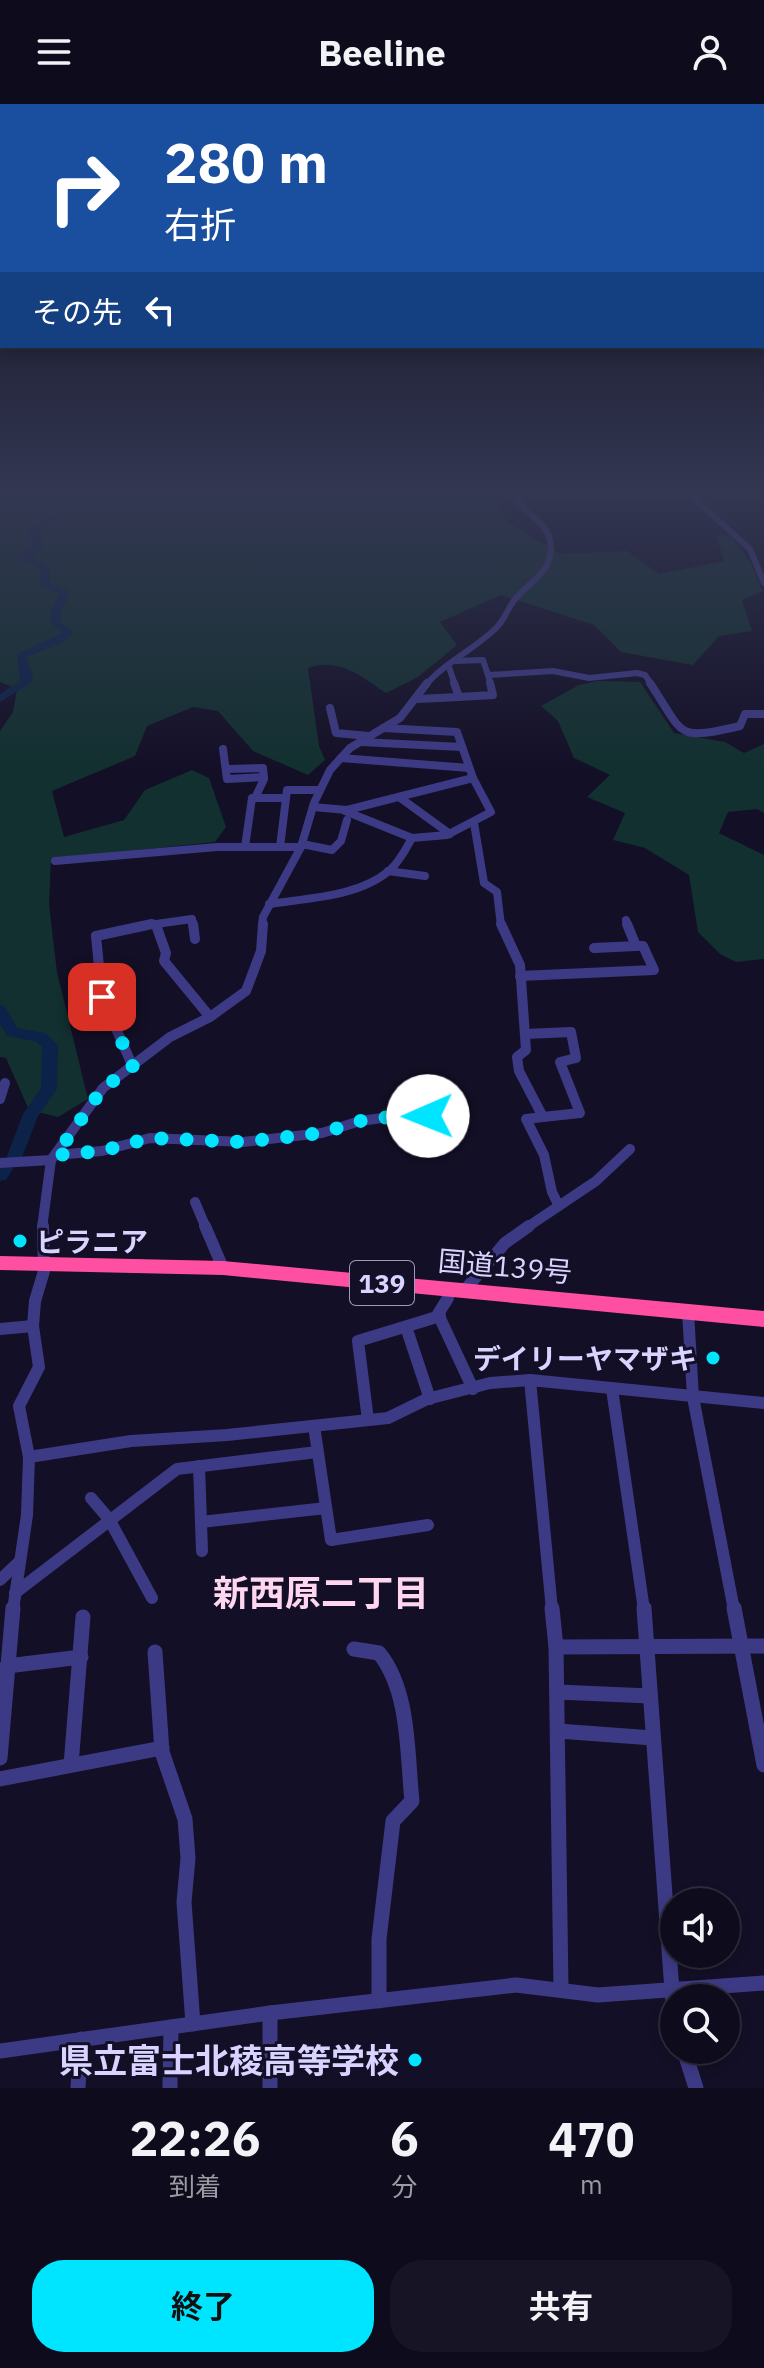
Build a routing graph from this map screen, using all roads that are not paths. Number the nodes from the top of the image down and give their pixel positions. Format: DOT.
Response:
graph roads {
  1 [pos="531,586"];
  2 [pos="456,661"];
  3 [pos="449,667"];
  4 [pos="488,675"];
  5 [pos="459,697"];
  6 [pos="417,699"];
  7 [pos="330,708"];
  8 [pos="764,714"];
  9 [pos="381,727"];
  10 [pos="369,736"];
  11 [pos="359,742"];
  12 [pos="462,747"];
  13 [pos="223,749"];
  14 [pos="341,758"];
  15 [pos="469,768"];
  16 [pos="473,778"];
  17 [pos="319,790"];
  18 [pos="399,797"];
  19 [pos="255,798"];
  20 [pos="286,798"];
  21 [pos="313,807"];
  22 [pos="346,815"];
  23 [pos="474,823"];
  24 [pos="450,834"];
  25 [pos="412,838"];
  26 [pos="302,846"];
  27 [pos="245,847"];
  28 [pos="280,847"];
  29 [pos="55,861"];
  30 [pos="388,871"];
  31 [pos="425,876"];
  32 [pos="269,904"];
  33 [pos="626,920"];
  34 [pos="156,925"];
  35 [pos="195,939"];
  36 [pos="636,946"];
  37 [pos="594,948"];
  38 [pos="520,976"];
  39 [pos="210,1017"];
  40 [pos="525,1034"];
  41 [pos="133,1067"];
  42 [pos="5,1083"];
  43 [pos="0,1099"];
  44 [pos="446,1116"];
  45 [pos="543,1117"];
  46 [pos="630,1149"];
  47 [pos="54,1157"];
  48 [pos="0,1163"];
  49 [pos="195,1202"];
  50 [pos="559,1206"];
  51 [pos="0,1263"];
  52 [pos="44,1267"];
  53 [pos="223,1268"];
  54 [pos="0,1271"];
  55 [pos="456,1294"];
  56 [pos="440,1316"];
  57 [pos="688,1316"];
  58 [pos="764,1319"];
  59 [pos="33,1326"];
  60 [pos="764,1326"];
  61 [pos="406,1327"];
  62 [pos="0,1329"];
  63 [pos="530,1380"];
  64 [pos="473,1389"];
  65 [pos="612,1389"];
  66 [pos="693,1397"];
  67 [pos="430,1399"];
  68 [pos="764,1403"];
  69 [pos="368,1420"];
  70 [pos="314,1426"];
  71 [pos="317,1452"];
  72 [pos="29,1457"];
  73 [pos="199,1466"];
  74 [pos="91,1498"];
  75 [pos="326,1508"];
  76 [pos="109,1519"];
  77 [pos="201,1522"];
  78 [pos="428,1525"];
  79 [pos="202,1551"];
  80 [pos="21,1559"];
  81 [pos="0,1580"];
  82 [pos="15,1593"];
  83 [pos="152,1598"];
  84 [pos="83,1617"];
  85 [pos="741,1646"];
  86 [pos="764,1646"];
  87 [pos="556,1647"];
  88 [pos="647,1648"];
  89 [pos="354,1649"];
  90 [pos="155,1652"];
  91 [pos="81,1657"];
  92 [pos="7,1666"];
  93 [pos="557,1692"];
  94 [pos="650,1696"];
  95 [pos="558,1731"];
  96 [pos="653,1738"];
  97 [pos="162,1748"];
  98 [pos="0,1758"];
  99 [pos="71,1765"];
  100 [pos="764,1765"];
  101 [pos="0,1779"];
  102 [pos="764,1983"];
  103 [pos="672,1984"];
  104 [pos="740,1984"];
  105 [pos="561,1989"];
  106 [pos="660,1989"];
  107 [pos="379,2001"];
  108 [pos="270,2013"];
  109 [pos="193,2024"];
  110 [pos="171,2027"];
  111 [pos="81,2039"];
  112 [pos="0,2051"];
  113 [pos="688,2064"];
  114 [pos="78,2088"];
  115 [pos="170,2088"];
  116 [pos="270,2088"];
  117 [pos="696,2088"];
  1 -- 2 [label="street"];
  2 -- 3 [label="street"];
  2 -- 4 [label="street"];
  3 -- 5 [label="street"];
  3 -- 6 [label="street"];
  4 -- 5 [label="street"];
  4 -- 8 [label="street"];
  5 -- 6 [label="street"];
  6 -- 9 [label="street"];
  7 -- 10 [label="street"];
  9 -- 10 [label="street"];
  9 -- 12 [label="street"];
  10 -- 11 [label="street"];
  11 -- 12 [label="street"];
  11 -- 14 [label="street"];
  12 -- 15 [label="street"];
  13 -- 19 [label="street"];
  14 -- 15 [label="street"];
  14 -- 17 [label="street"];
  15 -- 16 [label="street"];
  16 -- 18 [label="street"];
  16 -- 23 [label="street"];
  17 -- 20 [label="street"];
  17 -- 21 [label="street"];
  18 -- 22 [label="street"];
  18 -- 24 [label="street"];
  19 -- 20 [label="street"];
  19 -- 27 [label="street"];
  20 -- 28 [label="street"];
  21 -- 22 [label="street"];
  21 -- 26 [label="street"];
  22 -- 25 [label="street"];
  22 -- 26 [label="street"];
  23 -- 24 [label="street"];
  23 -- 38 [label="street"];
  24 -- 25 [label="street"];
  25 -- 30 [label="street"];
  26 -- 28 [label="street"];
  26 -- 32 [label="street"];
  27 -- 28 [label="street"];
  27 -- 29 [label="street"];
  30 -- 31 [label="street"];
  30 -- 32 [label="street"];
  32 -- 39 [label="street"];
  33 -- 36 [label="street"];
  34 -- 35 [label="street"];
  34 -- 39 [label="street"];
  34 -- 41 [label="street"];
  36 -- 37 [label="street"];
  36 -- 38 [label="street"];
  38 -- 40 [label="street"];
  39 -- 41 [label="street"];
  40 -- 45 [label="street"];
  40 -- 45 [label="street"];
  41 -- 47 [label="street"];
  42 -- 43 [label="street"];
  44 -- 47 [label="street"];
  45 -- 50 [label="street"];
  46 -- 50 [label="street"];
  47 -- 48 [label="street"];
  47 -- 52 [label="street"];
  49 -- 53 [label="street"];
  50 -- 55 [label="street"];
  51 -- 52 [label="highway, 国道139号 / 139"];
  52 -- 53 [label="highway, 国道139号 / 139"];
  52 -- 54 [label="highway, 国道139号 / 139"];
  52 -- 55 [label="highway, 国道139号 / 139"];
  52 -- 59 [label="street"];
  53 -- 55 [label="highway, 国道139号 / 139"];
  55 -- 56 [label="street"];
  55 -- 57 [label="highway, 国道139号 / 139"];
  56 -- 61 [label="street"];
  56 -- 64 [label="street"];
  57 -- 58 [label="highway, 国道139号 / 139"];
  57 -- 60 [label="highway, 国道139号 / 139"];
  57 -- 66 [label="street"];
  59 -- 62 [label="street"];
  59 -- 72 [label="street"];
  61 -- 67 [label="street"];
  61 -- 69 [label="street"];
  63 -- 64 [label="street"];
  63 -- 65 [label="street"];
  63 -- 87 [label="street"];
  64 -- 67 [label="street"];
  65 -- 66 [label="street"];
  65 -- 88 [label="street"];
  66 -- 68 [label="street"];
  66 -- 85 [label="street"];
  67 -- 69 [label="street"];
  69 -- 70 [label="street"];
  70 -- 71 [label="street"];
  70 -- 72 [label="street"];
  71 -- 73 [label="street"];
  71 -- 75 [label="street"];
  72 -- 80 [label="street"];
  73 -- 76 [label="street"];
  73 -- 77 [label="street"];
  74 -- 76 [label="street"];
  75 -- 77 [label="street"];
  75 -- 78 [label="street"];
  76 -- 82 [label="street"];
  76 -- 83 [label="street"];
  77 -- 79 [label="street"];
  80 -- 81 [label="street"];
  80 -- 82 [label="street"];
  82 -- 92 [label="street"];
  84 -- 91 [label="street"];
  85 -- 86 [label="street"];
  85 -- 88 [label="street"];
  85 -- 100 [label="street"];
  87 -- 88 [label="street"];
  87 -- 93 [label="street"];
  88 -- 94 [label="street"];
  89 -- 107 [label="street"];
  90 -- 97 [label="street"];
  91 -- 92 [label="street"];
  91 -- 99 [label="street"];
  92 -- 98 [label="street"];
  93 -- 94 [label="street"];
  93 -- 95 [label="street"];
  94 -- 96 [label="street"];
  95 -- 96 [label="street"];
  95 -- 105 [label="street"];
  96 -- 103 [label="street"];
  97 -- 99 [label="street"];
  97 -- 109 [label="street"];
  99 -- 101 [label="street"];
  102 -- 104 [label="street"];
  105 -- 106 [label="street"];
  105 -- 107 [label="street"];
  107 -- 108 [label="street"];
  108 -- 109 [label="street"];
  108 -- 116 [label="street"];
  109 -- 110 [label="street"];
  110 -- 111 [label="street"];
  110 -- 115 [label="street"];
  111 -- 112 [label="street"];
  111 -- 114 [label="street"];
  113 -- 117 [label="street"];
}
